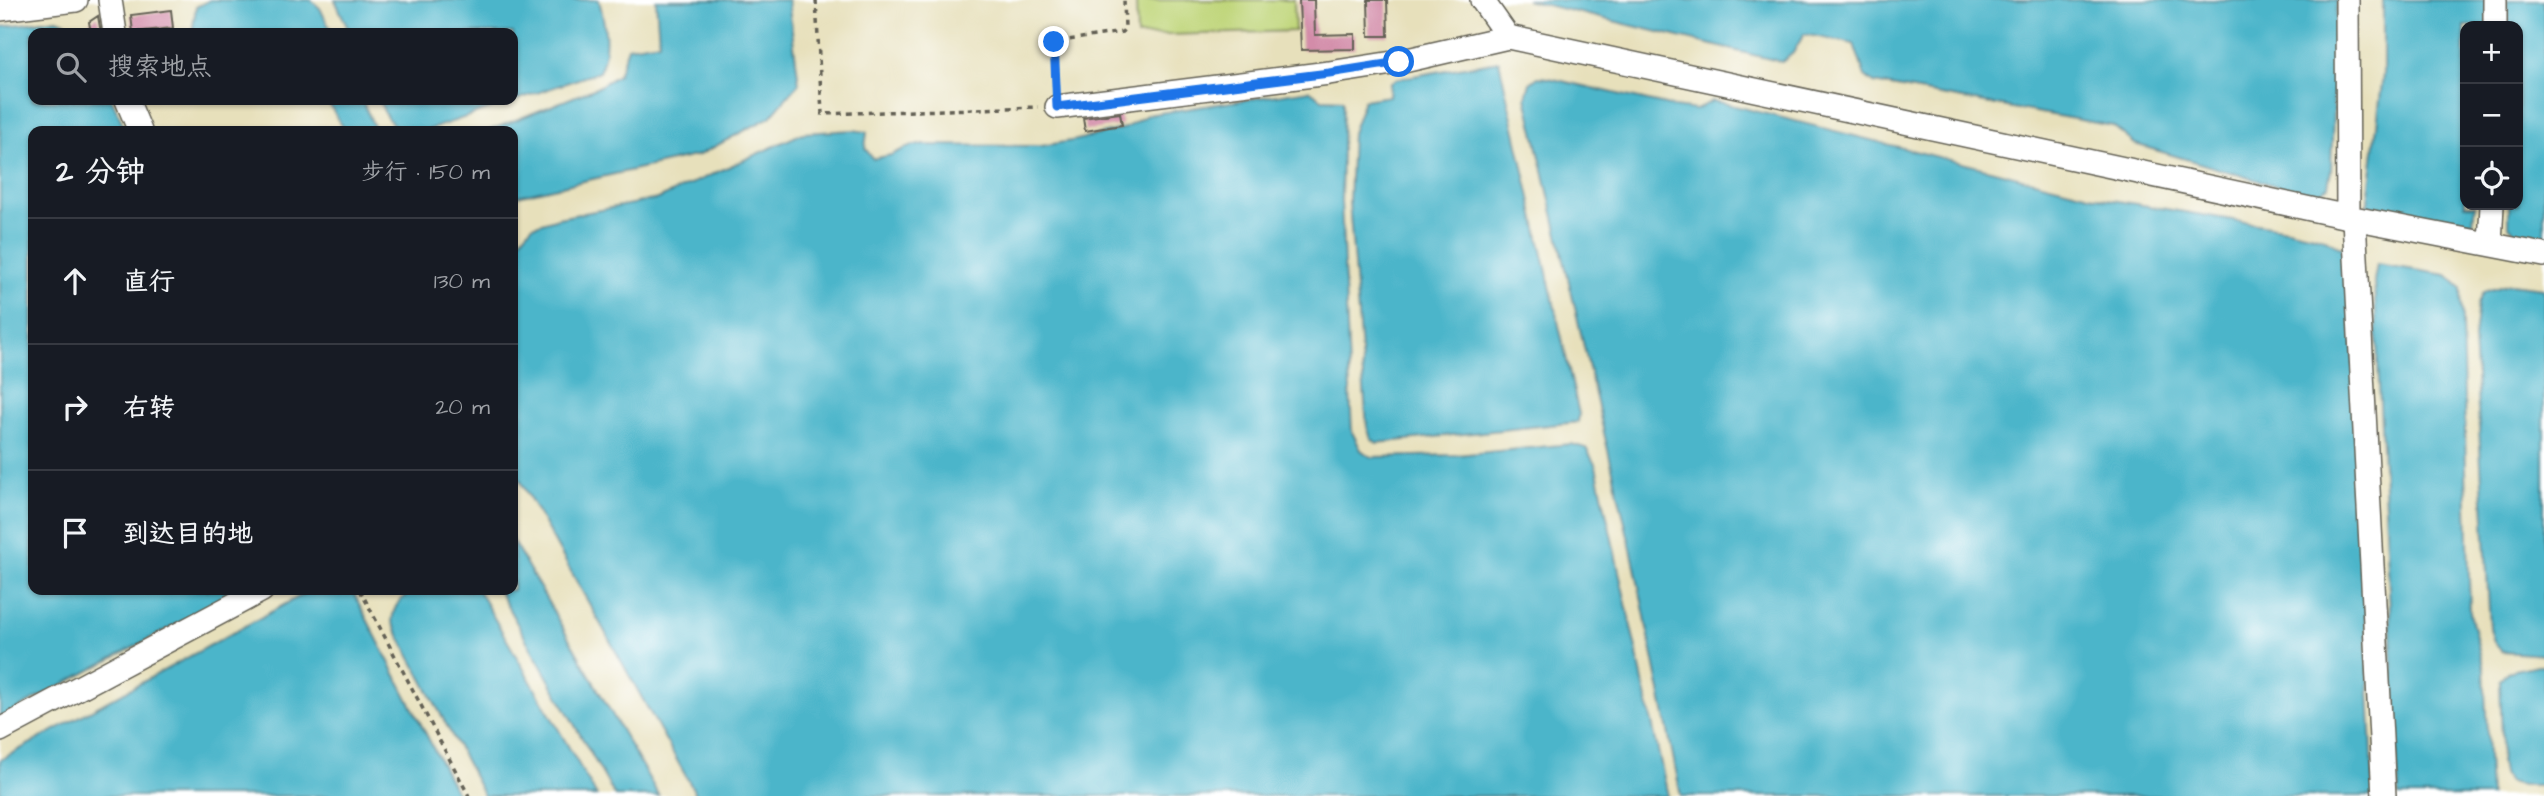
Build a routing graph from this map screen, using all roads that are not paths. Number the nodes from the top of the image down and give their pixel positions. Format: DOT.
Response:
graph roads {
  1 [pos="76,0"];
  2 [pos="110,0"];
  3 [pos="1482,0"];
  4 [pos="2347,0"];
  5 [pos="2495,0"];
  6 [pos="0,9"];
  7 [pos="2495,21"];
  8 [pos="114,28"];
  9 [pos="1508,37"];
  10 [pos="129,105"];
  11 [pos="1057,107"];
  12 [pos="138,126"];
  13 [pos="2492,210"];
  14 [pos="2351,218"];
  15 [pos="2490,244"];
  16 [pos="2544,255"];
  17 [pos="253,595"];
  18 [pos="0,730"];
  19 [pos="2384,796"];
  1 -- 6 [label="street"];
  2 -- 8 [label="street"];
  3 -- 9 [label="street"];
  4 -- 14 [label="street"];
  5 -- 7 [label="street"];
  9 -- 11 [label="street"];
  9 -- 14 [label="street"];
  10 -- 12 [label="street"];
  13 -- 15 [label="street"];
  14 -- 15 [label="street"];
  14 -- 19 [label="street"];
  15 -- 16 [label="street"];
  17 -- 18 [label="street"];
}
